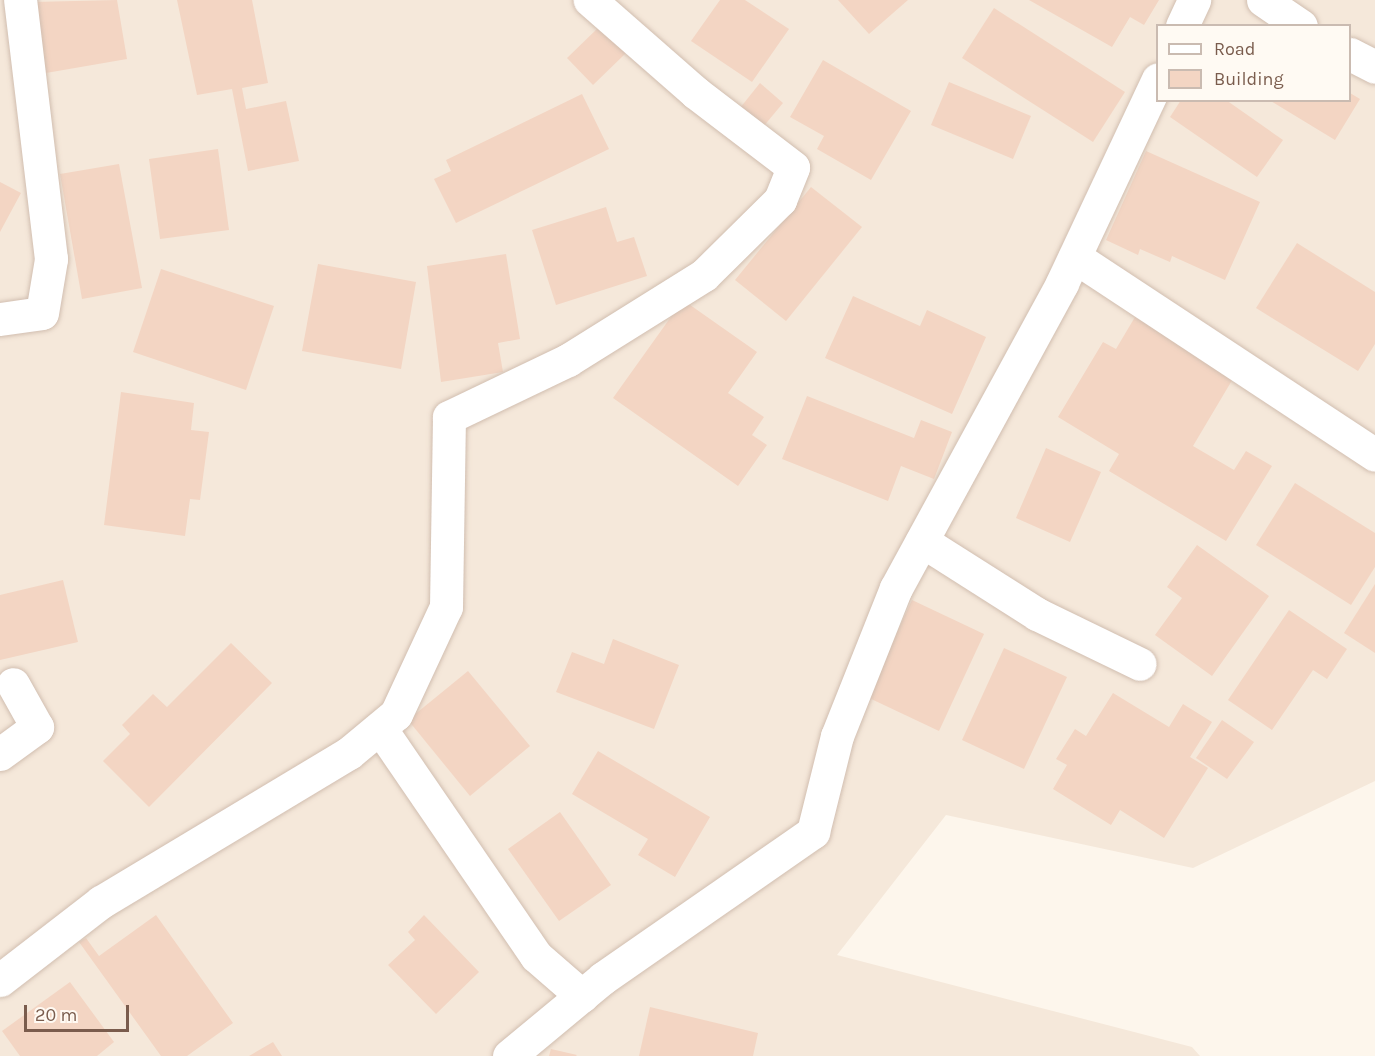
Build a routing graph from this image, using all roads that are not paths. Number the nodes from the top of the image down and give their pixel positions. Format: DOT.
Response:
graph roads {
  1 [pos="20,0"];
  2 [pos="590,0"];
  3 [pos="1194,0"];
  4 [pos="1263,0"];
  5 [pos="1183,24"];
  6 [pos="1298,24"];
  7 [pos="1351,55"];
  8 [pos="1375,67"];
  9 [pos="1156,83"];
  10 [pos="1075,256"];
  11 [pos="0,319"];
  12 [pos="1375,455"];
  13 [pos="922,541"];
  14 [pos="1140,664"];
  15 [pos="13,684"];
  16 [pos="380,728"];
  17 [pos="0,753"];
  18 [pos="0,980"];
  19 [pos="582,996"];
  20 [pos="509,1056"];
  1 -- 11 [label="street"];
  2 -- 16 [label="street"];
  3 -- 5 [label="street"];
  4 -- 6 [label="street"];
  7 -- 8 [label="street"];
  9 -- 10 [label="street"];
  10 -- 12 [label="street"];
  10 -- 13 [label="street"];
  13 -- 14 [label="street"];
  13 -- 19 [label="street"];
  15 -- 17 [label="street"];
  16 -- 18 [label="street"];
  16 -- 19 [label="street"];
  19 -- 20 [label="street"];
}
